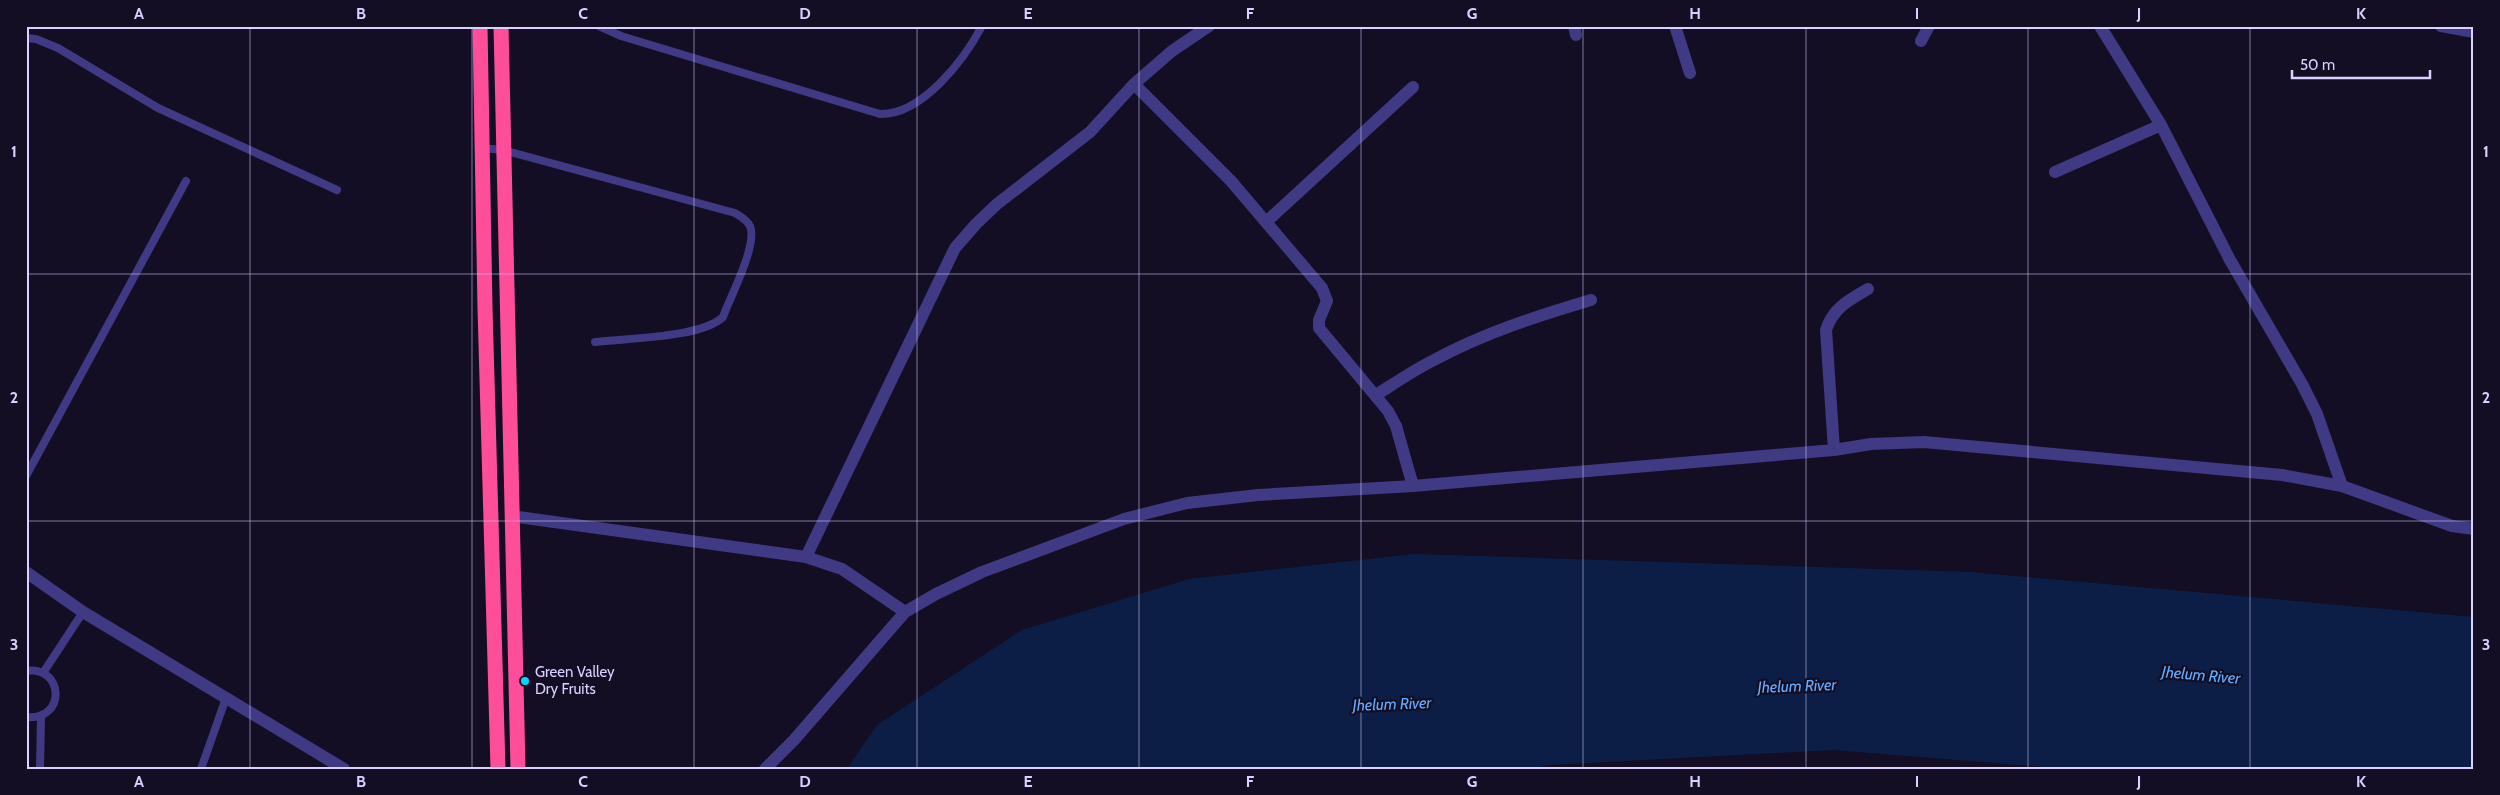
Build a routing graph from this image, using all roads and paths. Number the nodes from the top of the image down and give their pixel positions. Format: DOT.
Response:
graph roads {
  1 [pos="480,26"];
  2 [pos="501,26"];
  3 [pos="599,26"];
  4 [pos="982,26"];
  5 [pos="1209,26"];
  6 [pos="1675,26"];
  7 [pos="1929,26"];
  8 [pos="2100,26"];
  9 [pos="2441,26"];
  10 [pos="2474,32"];
  11 [pos="26,38"];
  12 [pos="1921,41"];
  13 [pos="1690,73"];
  14 [pos="1134,84"];
  15 [pos="1414,87"];
  16 [pos="2161,125"];
  17 [pos="481,148"];
  18 [pos="503,150"];
  19 [pos="2055,172"];
  20 [pos="186,181"];
  21 [pos="337,190"];
  22 [pos="1266,222"];
  23 [pos="1868,289"];
  24 [pos="1591,300"];
  25 [pos="595,342"];
  26 [pos="1376,395"];
  27 [pos="1834,450"];
  28 [pos="26,476"];
  29 [pos="1413,486"];
  30 [pos="2342,486"];
  31 [pos="511,516"];
  32 [pos="2474,529"];
  33 [pos="806,557"];
  34 [pos="26,572"];
  35 [pos="83,612"];
  36 [pos="905,612"];
  37 [pos="26,671"];
  38 [pos="43,673"];
  39 [pos="226,698"];
  40 [pos="41,716"];
  41 [pos="26,717"];
  42 [pos="40,769"];
  43 [pos="201,769"];
  44 [pos="344,769"];
  45 [pos="498,769"];
  46 [pos="518,769"];
  47 [pos="765,769"];
  1 -- 17 [label="highway"];
  2 -- 18 [label="highway"];
  3 -- 4 [label="lane"];
  5 -- 14 [label="street"];
  6 -- 13 [label="street"];
  7 -- 12 [label="street"];
  8 -- 16 [label="street"];
  9 -- 10 [label="street"];
  11 -- 21 [label="lane"];
  14 -- 22 [label="street"];
  14 -- 33 [label="street"];
  15 -- 22 [label="street"];
  16 -- 19 [label="street"];
  16 -- 30 [label="street"];
  17 -- 18 [label="lane"];
  17 -- 45 [label="highway"];
  18 -- 25 [label="lane"];
  18 -- 31 [label="highway"];
  20 -- 28 [label="lane"];
  22 -- 26 [label="street"];
  23 -- 27 [label="street"];
  24 -- 26 [label="street"];
  26 -- 29 [label="street"];
  27 -- 29 [label="street"];
  27 -- 30 [label="street"];
  29 -- 36 [label="street"];
  30 -- 32 [label="street"];
  31 -- 33 [label="street"];
  31 -- 46 [label="highway"];
  33 -- 36 [label="street"];
  34 -- 35 [label="street"];
  35 -- 38 [label="lane"];
  35 -- 39 [label="street"];
  36 -- 47 [label="street"];
  37 -- 38 [label="lane"];
  38 -- 40 [label="lane"];
  39 -- 43 [label="lane"];
  39 -- 44 [label="street"];
  40 -- 41 [label="lane"];
  40 -- 42 [label="lane"];
}
